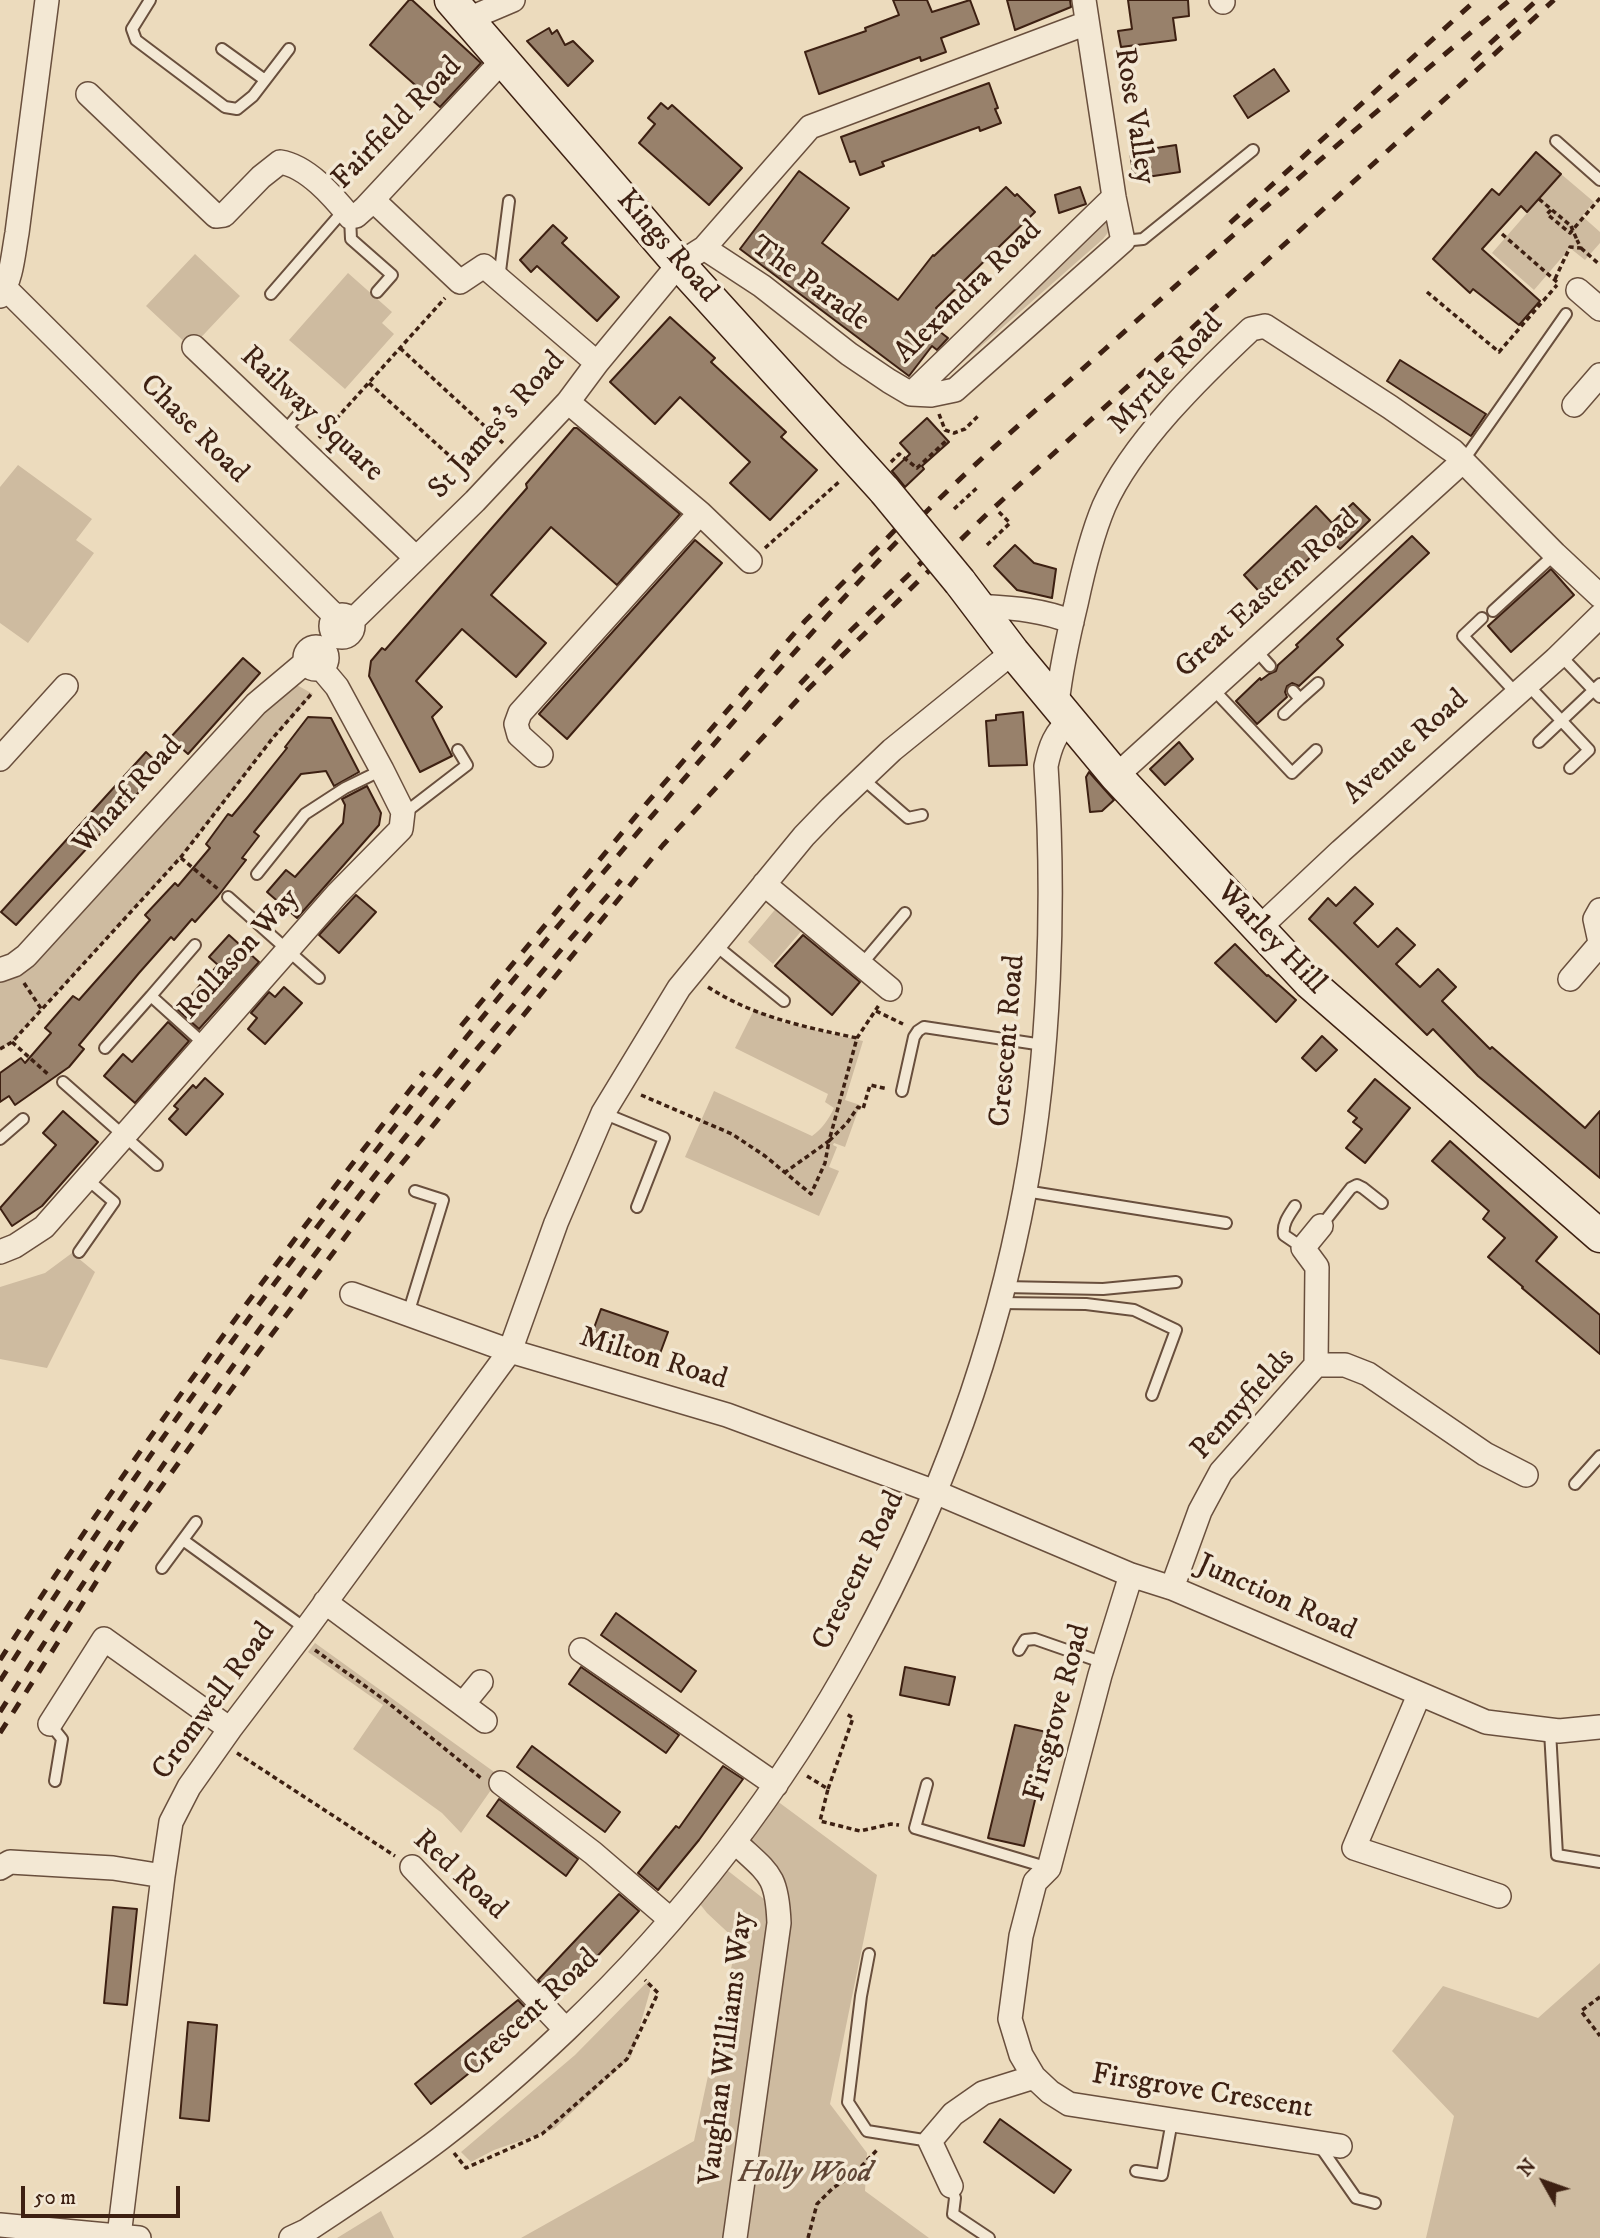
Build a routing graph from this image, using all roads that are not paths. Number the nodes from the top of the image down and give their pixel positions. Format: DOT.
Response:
graph roads {
  1 [pos="47,0"];
  2 [pos="150,0"];
  3 [pos="513,0"];
  4 [pos="459,10"];
  5 [pos="1086,11"];
  6 [pos="222,49"];
  7 [pos="289,49"];
  8 [pos="502,61"];
  9 [pos="265,80"];
  10 [pos="88,94"];
  11 [pos="1556,141"];
  12 [pos="1253,150"];
  13 [pos="1600,180"];
  14 [pos="1114,197"];
  15 [pos="373,200"];
  16 [pos="509,201"];
  17 [pos="347,214"];
  18 [pos="1123,241"];
  19 [pos="692,256"];
  20 [pos="499,279"];
  21 [pos="1578,290"];
  22 [pos="3,292"];
  23 [pos="377,292"];
  24 [pos="271,294"];
  25 [pos="1600,309"];
  26 [pos="1566,314"];
  27 [pos="194,347"];
  28 [pos="597,363"];
  29 [pos="1600,375"];
  30 [pos="271,377"];
  31 [pos="921,394"];
  32 [pos="568,402"];
  33 [pos="1574,405"];
  34 [pos="284,432"];
  35 [pos="1463,461"];
  36 [pos="886,491"];
  37 [pos="700,513"];
  38 [pos="1555,554"];
  39 [pos="416,558"];
  40 [pos="750,561"];
  41 [pos="969,594"];
  42 [pos="1600,596"];
  43 [pos="1493,611"];
  44 [pos="1600,616"];
  45 [pos="1482,618"];
  46 [pos="1072,622"];
  47 [pos="327,646"];
  48 [pos="1255,649"];
  49 [pos="1013,652"];
  50 [pos="1560,655"];
  51 [pos="1270,666"];
  52 [pos="1318,683"];
  53 [pos="66,686"];
  54 [pos="1212,688"];
  55 [pos="1521,689"];
  56 [pos="1598,690"];
  57 [pos="1064,712"];
  58 [pos="1284,714"];
  59 [pos="1561,721"];
  60 [pos="1539,742"];
  61 [pos="458,750"];
  62 [pos="1316,750"];
  63 [pos="541,755"];
  64 [pos="0,759"];
  65 [pos="1570,768"];
  66 [pos="382,770"];
  67 [pos="1116,776"];
  68 [pos="862,778"];
  69 [pos="922,815"];
  70 [pos="402,816"];
  71 [pos="257,874"];
  72 [pos="764,884"];
  73 [pos="228,897"];
  74 [pos="1600,910"];
  75 [pos="905,913"];
  76 [pos="1258,929"];
  77 [pos="1600,943"];
  78 [pos="714,944"];
  79 [pos="195,945"];
  80 [pos="287,950"];
  81 [pos="861,965"];
  82 [pos="0,970"];
  83 [pos="319,978"];
  84 [pos="1570,979"];
  85 [pos="890,989"];
  86 [pos="151,996"];
  87 [pos="784,1001"];
  88 [pos="204,1043"];
  89 [pos="1043,1045"];
  90 [pos="106,1048"];
  91 [pos="63,1082"];
  92 [pos="902,1091"];
  93 [pos="603,1113"];
  94 [pos="23,1119"];
  95 [pos="125,1136"];
  96 [pos="0,1139"];
  97 [pos="157,1165"];
  98 [pos="87,1178"];
  99 [pos="415,1191"];
  100 [pos="1025,1191"];
  101 [pos="1382,1203"];
  102 [pos="1295,1206"];
  103 [pos="637,1207"];
  104 [pos="1226,1223"];
  105 [pos="1321,1226"];
  106 [pos="1600,1236"];
  107 [pos="1303,1248"];
  108 [pos="0,1252"];
  109 [pos="79,1252"];
  110 [pos="1176,1282"];
  111 [pos="352,1294"];
  112 [pos="1001,1295"];
  113 [pos="408,1314"];
  114 [pos="510,1351"];
  115 [pos="1316,1365"];
  116 [pos="1152,1395"];
  117 [pos="1600,1456"];
  118 [pos="1526,1475"];
  119 [pos="1575,1484"];
  120 [pos="935,1492"];
  121 [pos="196,1522"];
  122 [pos="183,1540"];
  123 [pos="162,1568"];
  124 [pos="1131,1575"];
  125 [pos="1172,1588"];
  126 [pos="325,1602"];
  127 [pos="303,1634"];
  128 [pos="581,1650"];
  129 [pos="1019,1650"];
  130 [pos="1104,1663"];
  131 [pos="481,1682"];
  132 [pos="1419,1695"];
  133 [pos="463,1704"];
  134 [pos="485,1721"];
  135 [pos="50,1724"];
  136 [pos="1600,1727"];
  137 [pos="1550,1731"];
  138 [pos="225,1736"];
  139 [pos="55,1781"];
  140 [pos="501,1783"];
  141 [pos="927,1784"];
  142 [pos="776,1785"];
  143 [pos="735,1842"];
  144 [pos="1600,1862"];
  145 [pos="412,1867"];
  146 [pos="0,1868"];
  147 [pos="1049,1868"];
  148 [pos="163,1875"];
  149 [pos="1499,1896"];
  150 [pos="671,1920"];
  151 [pos="870,1954"];
  152 [pos="566,2030"];
  153 [pos="1034,2077"];
  154 [pos="1172,2121"];
  155 [pos="930,2141"];
  156 [pos="1317,2143"];
  157 [pos="1340,2146"];
  158 [pos="1136,2171"];
  159 [pos="951,2186"];
  160 [pos="1375,2203"];
  161 [pos="0,2225"];
  162 [pos="129,2237"];
  163 [pos="291,2238"];
  164 [pos="735,2238"];
  165 [pos="989,2238"];
  1 -- 22 [label="street"];
  2 -- 9 [label="lane"];
  3 -- 4 [label="street"];
  4 -- 8 [label="main road, Kings Road"];
  5 -- 14 [label="street, Rose Valley"];
  5 -- 19 [label="street, St James's Road"];
  6 -- 9 [label="lane"];
  7 -- 9 [label="lane"];
  8 -- 15 [label="street, Fairfield Road"];
  8 -- 19 [label="main road, Kings Road"];
  10 -- 17 [label="street, Fairfield Road"];
  11 -- 13 [label="lane"];
  12 -- 18 [label="lane"];
  14 -- 18 [label="street, Rose Valley"];
  14 -- 31 [label="street, Alexandra Road"];
  15 -- 17 [label="street, Fairfield Road"];
  15 -- 20 [label="street"];
  16 -- 20 [label="lane"];
  17 -- 23 [label="lane"];
  17 -- 24 [label="lane"];
  18 -- 31 [label="street, Alexandra Road"];
  19 -- 28 [label="street, St James's Road"];
  19 -- 31 [label="street, The Parade"];
  19 -- 36 [label="main road, Kings Road"];
  20 -- 28 [label="street"];
  21 -- 25 [label="street"];
  22 -- 47 [label="street, Chase Road"];
  26 -- 35 [label="lane"];
  27 -- 34 [label="street, Railway Square"];
  28 -- 32 [label="street, St James's Road"];
  29 -- 33 [label="street"];
  30 -- 34 [label="lane"];
  32 -- 37 [label="street"];
  32 -- 39 [label="street, St James's Road"];
  34 -- 39 [label="street, Railway Square"];
  35 -- 38 [label="street, Myrtle Road"];
  35 -- 46 [label="street, Myrtle Road"];
  35 -- 48 [label="street, Great Eastern Road"];
  36 -- 41 [label="main road, Warley Hill, bridge"];
  37 -- 40 [label="street"];
  37 -- 63 [label="street"];
  38 -- 42 [label="street, Myrtle Road"];
  38 -- 43 [label="lane"];
  39 -- 47 [label="street, St James's Road"];
  41 -- 46 [label="street"];
  41 -- 49 [label="main road, Warley Hill"];
  44 -- 50 [label="street, Avenue Road"];
  45 -- 55 [label="lane"];
  46 -- 57 [label="street, Myrtle Road"];
  47 -- 66 [label="street"];
  47 -- 82 [label="street, Wharf Road"];
  48 -- 51 [label="lane"];
  48 -- 54 [label="street, Great Eastern Road"];
  49 -- 57 [label="main road, Warley Hill"];
  49 -- 68 [label="street, Cromwell Road"];
  50 -- 55 [label="street, Avenue Road"];
  50 -- 56 [label="lane"];
  52 -- 58 [label="lane"];
  53 -- 64 [label="street"];
  54 -- 62 [label="lane"];
  54 -- 67 [label="street, Great Eastern Road"];
  55 -- 59 [label="lane"];
  55 -- 76 [label="street, Avenue Road"];
  56 -- 59 [label="lane"];
  57 -- 67 [label="main road, Warley Hill"];
  57 -- 89 [label="street, Crescent Road"];
  59 -- 60 [label="lane"];
  59 -- 65 [label="lane"];
  61 -- 70 [label="lane"];
  66 -- 70 [label="street"];
  66 -- 71 [label="lane"];
  67 -- 76 [label="main road, Warley Hill"];
  68 -- 69 [label="lane"];
  68 -- 72 [label="street, Cromwell Road"];
  70 -- 80 [label="street, Rollason Way"];
  72 -- 78 [label="street, Cromwell Road"];
  72 -- 81 [label="street"];
  73 -- 80 [label="lane"];
  74 -- 77 [label="street"];
  75 -- 81 [label="lane"];
  76 -- 106 [label="main road, Warley Hill"];
  77 -- 84 [label="street"];
  78 -- 87 [label="lane"];
  78 -- 93 [label="street, Cromwell Road"];
  79 -- 86 [label="lane"];
  80 -- 83 [label="lane"];
  80 -- 88 [label="street, Rollason Way"];
  81 -- 85 [label="street"];
  86 -- 88 [label="lane"];
  86 -- 90 [label="lane"];
  88 -- 95 [label="street, Rollason Way"];
  89 -- 92 [label="lane"];
  89 -- 100 [label="street, Crescent Road"];
  91 -- 95 [label="lane"];
  93 -- 103 [label="lane"];
  93 -- 114 [label="street, Cromwell Road"];
  94 -- 96 [label="lane"];
  95 -- 97 [label="lane"];
  95 -- 98 [label="street, Rollason Way"];
  98 -- 108 [label="street, Rollason Way"];
  98 -- 109 [label="lane"];
  99 -- 113 [label="lane"];
  100 -- 104 [label="lane"];
  100 -- 112 [label="street, Crescent Road"];
  101 -- 105 [label="lane"];
  102 -- 107 [label="lane"];
  105 -- 107 [label="street"];
  107 -- 115 [label="street"];
  110 -- 112 [label="lane"];
  111 -- 113 [label="street, Milton Road"];
  112 -- 116 [label="lane"];
  112 -- 120 [label="street, Crescent Road"];
  113 -- 114 [label="street, Milton Road"];
  114 -- 120 [label="street, Milton Road"];
  114 -- 126 [label="street, Cromwell Road"];
  115 -- 118 [label="street, Pennyfields"];
  115 -- 125 [label="street, Pennyfields"];
  117 -- 119 [label="lane"];
  120 -- 124 [label="street, Junction Road"];
  120 -- 142 [label="street, Crescent Road"];
  121 -- 122 [label="lane"];
  122 -- 123 [label="lane"];
  122 -- 127 [label="lane"];
  124 -- 125 [label="street, Junction Road"];
  124 -- 130 [label="street, Firsgrove Road"];
  125 -- 132 [label="street, Junction Road"];
  126 -- 127 [label="street, Cromwell Road"];
  126 -- 133 [label="street"];
  127 -- 138 [label="street, Cromwell Road"];
  128 -- 142 [label="street"];
  129 -- 130 [label="lane"];
  130 -- 147 [label="street, Firsgrove Road"];
  131 -- 133 [label="street"];
  132 -- 137 [label="street, Junction Road"];
  132 -- 149 [label="street"];
  133 -- 134 [label="street"];
  135 -- 138 [label="street"];
  135 -- 139 [label="lane"];
  136 -- 137 [label="street, Junction Road"];
  137 -- 144 [label="lane"];
  138 -- 148 [label="street, Cromwell Road"];
  140 -- 150 [label="street"];
  141 -- 147 [label="lane"];
  142 -- 143 [label="street, Crescent Road"];
  143 -- 150 [label="street, Crescent Road"];
  143 -- 164 [label="street, Vaughan Williams Way"];
  145 -- 152 [label="street, Red Road"];
  146 -- 148 [label="street"];
  147 -- 153 [label="street, Firsgrove Crescent"];
  148 -- 162 [label="street, Cromwell Road"];
  150 -- 152 [label="street, Crescent Road"];
  151 -- 155 [label="lane"];
  152 -- 163 [label="street, Crescent Road"];
  153 -- 154 [label="street, Firsgrove Crescent"];
  153 -- 155 [label="street"];
  154 -- 156 [label="street, Firsgrove Crescent"];
  154 -- 158 [label="lane"];
  155 -- 159 [label="street"];
  156 -- 157 [label="street, Firsgrove Crescent"];
  156 -- 160 [label="lane"];
  159 -- 165 [label="lane"];
  161 -- 162 [label="street"];
}
